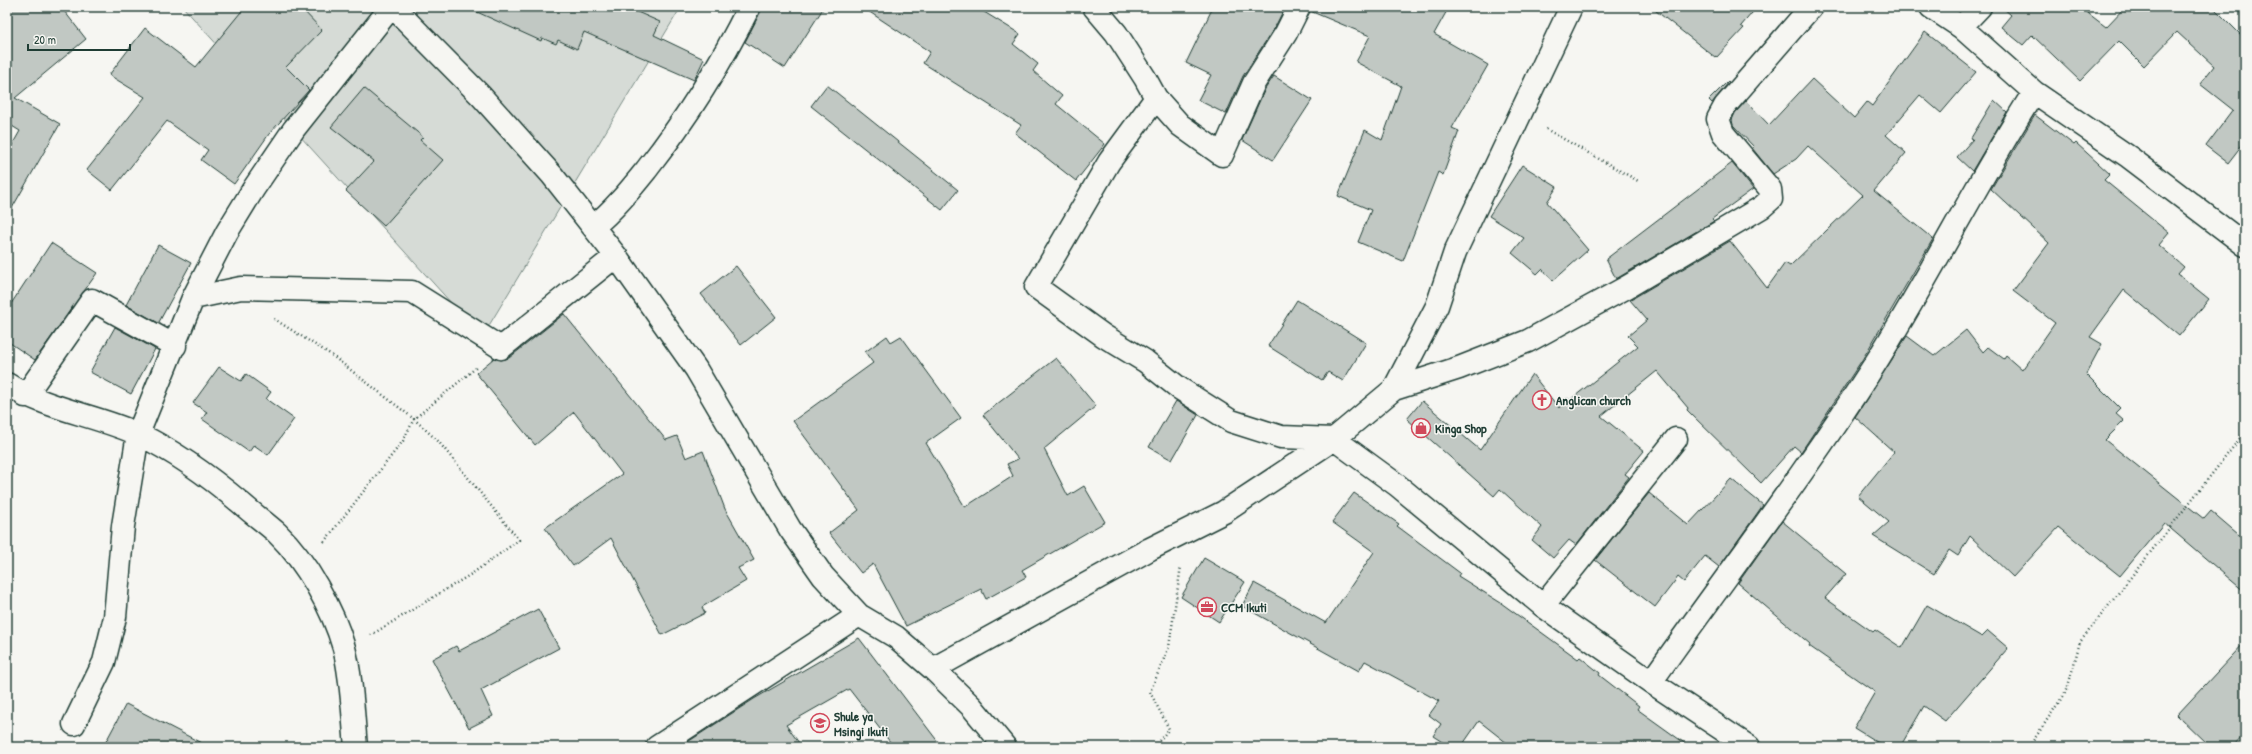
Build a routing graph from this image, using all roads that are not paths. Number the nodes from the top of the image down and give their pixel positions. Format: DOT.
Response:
graph roads {
  1 [pos="392,7"];
  2 [pos="749,7"];
  3 [pos="1094,7"];
  4 [pos="1299,7"];
  5 [pos="1571,7"];
  6 [pos="1811,7"];
  7 [pos="1931,7"];
  8 [pos="1980,7"];
  9 [pos="1961,27"];
  10 [pos="2034,92"];
  11 [pos="1156,98"];
  12 [pos="593,227"];
  13 [pos="2245,245"];
  14 [pos="616,256"];
  15 [pos="194,298"];
  16 [pos="175,346"];
  17 [pos="7,384"];
  18 [pos="1394,389"];
  19 [pos="25,396"];
  20 [pos="138,434"];
  21 [pos="1676,438"];
  22 [pos="1334,440"];
  23 [pos="1543,606"];
  24 [pos="860,615"];
  25 [pos="933,670"];
  26 [pos="1651,682"];
  27 [pos="74,724"];
  28 [pos="356,747"];
  29 [pos="657,747"];
  30 [pos="1005,747"];
  31 [pos="1749,747"];
  1 -- 12 [label="street"];
  1 -- 15 [label="street"];
  2 -- 12 [label="street"];
  3 -- 11 [label="street"];
  4 -- 11 [label="street"];
  5 -- 18 [label="street"];
  6 -- 18 [label="street"];
  7 -- 9 [label="street"];
  8 -- 9 [label="street"];
  9 -- 10 [label="street"];
  10 -- 13 [label="street"];
  10 -- 26 [label="street"];
  11 -- 22 [label="street"];
  12 -- 14 [label="street"];
  14 -- 15 [label="street"];
  14 -- 24 [label="street"];
  15 -- 16 [label="street"];
  16 -- 19 [label="street"];
  16 -- 20 [label="street"];
  17 -- 19 [label="street"];
  18 -- 22 [label="street"];
  19 -- 20 [label="street"];
  20 -- 27 [label="street"];
  20 -- 28 [label="street"];
  21 -- 23 [label="street"];
  22 -- 23 [label="street"];
  22 -- 25 [label="street"];
  23 -- 26 [label="street"];
  24 -- 25 [label="street"];
  24 -- 29 [label="street"];
  25 -- 30 [label="street"];
  26 -- 31 [label="street"];
}
